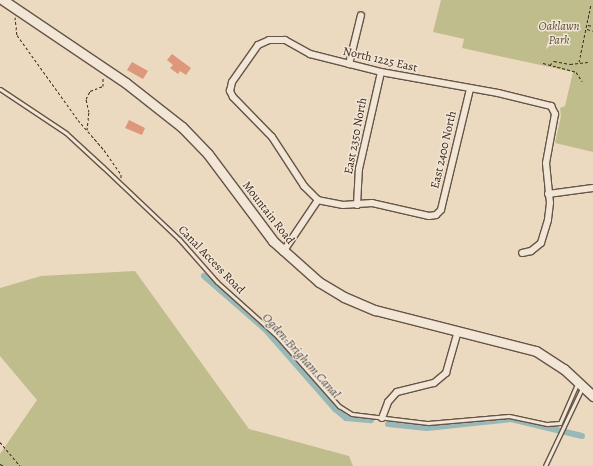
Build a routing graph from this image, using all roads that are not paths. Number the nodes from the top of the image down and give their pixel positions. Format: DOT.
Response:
graph roads {
  1 [pos="3,0"];
  2 [pos="361,15"];
  3 [pos="349,64"];
  4 [pos="381,72"];
  5 [pos="0,89"];
  6 [pos="470,89"];
  7 [pos="593,188"];
  8 [pos="548,194"];
  9 [pos="318,200"];
  10 [pos="357,205"];
  11 [pos="283,252"];
  12 [pos="522,253"];
  13 [pos="458,331"];
  14 [pos="580,384"];
  15 [pos="593,396"];
  16 [pos="382,418"];
  17 [pos="545,466"];
  1 -- 11 [label="street, Mountain Road"];
  2 -- 3 [label="street"];
  3 -- 4 [label="street, North 1225 East"];
  3 -- 9 [label="street, North 1225 East"];
  4 -- 6 [label="street, North 1225 East"];
  4 -- 10 [label="street, East 2350 North"];
  5 -- 16 [label="lane, Canal Access Road"];
  6 -- 8 [label="street, North 1225 East"];
  6 -- 10 [label="street, East 2400 North"];
  7 -- 8 [label="street"];
  8 -- 12 [label="street"];
  9 -- 10 [label="street"];
  9 -- 11 [label="street"];
  11 -- 13 [label="street, Mountain Road"];
  13 -- 14 [label="street, Mountain Road"];
  13 -- 16 [label="street"];
  14 -- 15 [label="street, Mountain Road"];
  14 -- 16 [label="lane, Canal Access Road"];
  14 -- 17 [label="lane"];
}
